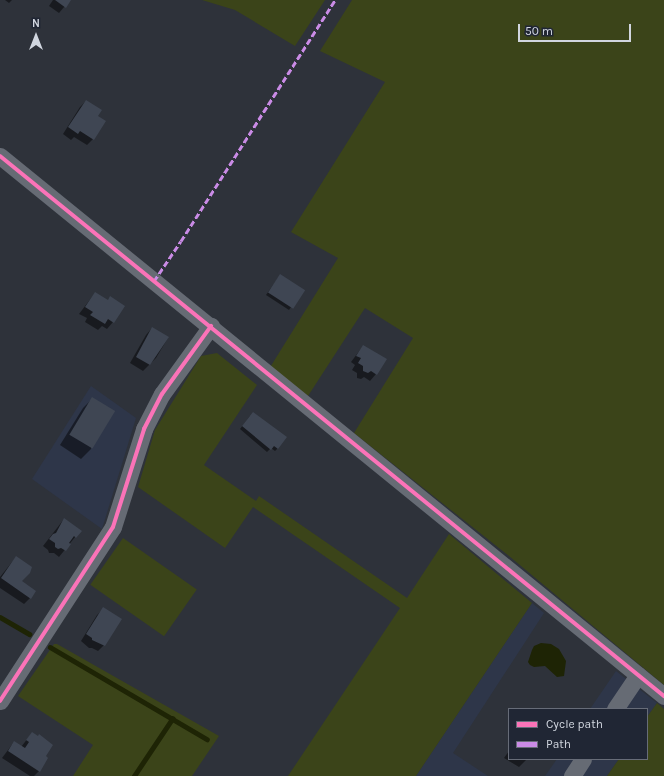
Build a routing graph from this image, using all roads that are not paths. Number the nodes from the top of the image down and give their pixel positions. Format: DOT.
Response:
graph roads {
  1 [pos="0,156"];
  2 [pos="211,326"];
  3 [pos="638,675"];
  4 [pos="664,696"];
  5 [pos="0,701"];
  6 [pos="616,708"];
  7 [pos="582,760"];
  8 [pos="572,776"];
  1 -- 2 [label="street"];
  2 -- 3 [label="street"];
  2 -- 5 [label="street"];
  3 -- 4 [label="street"];
  3 -- 6 [label="street"];
  7 -- 8 [label="street"];
}
